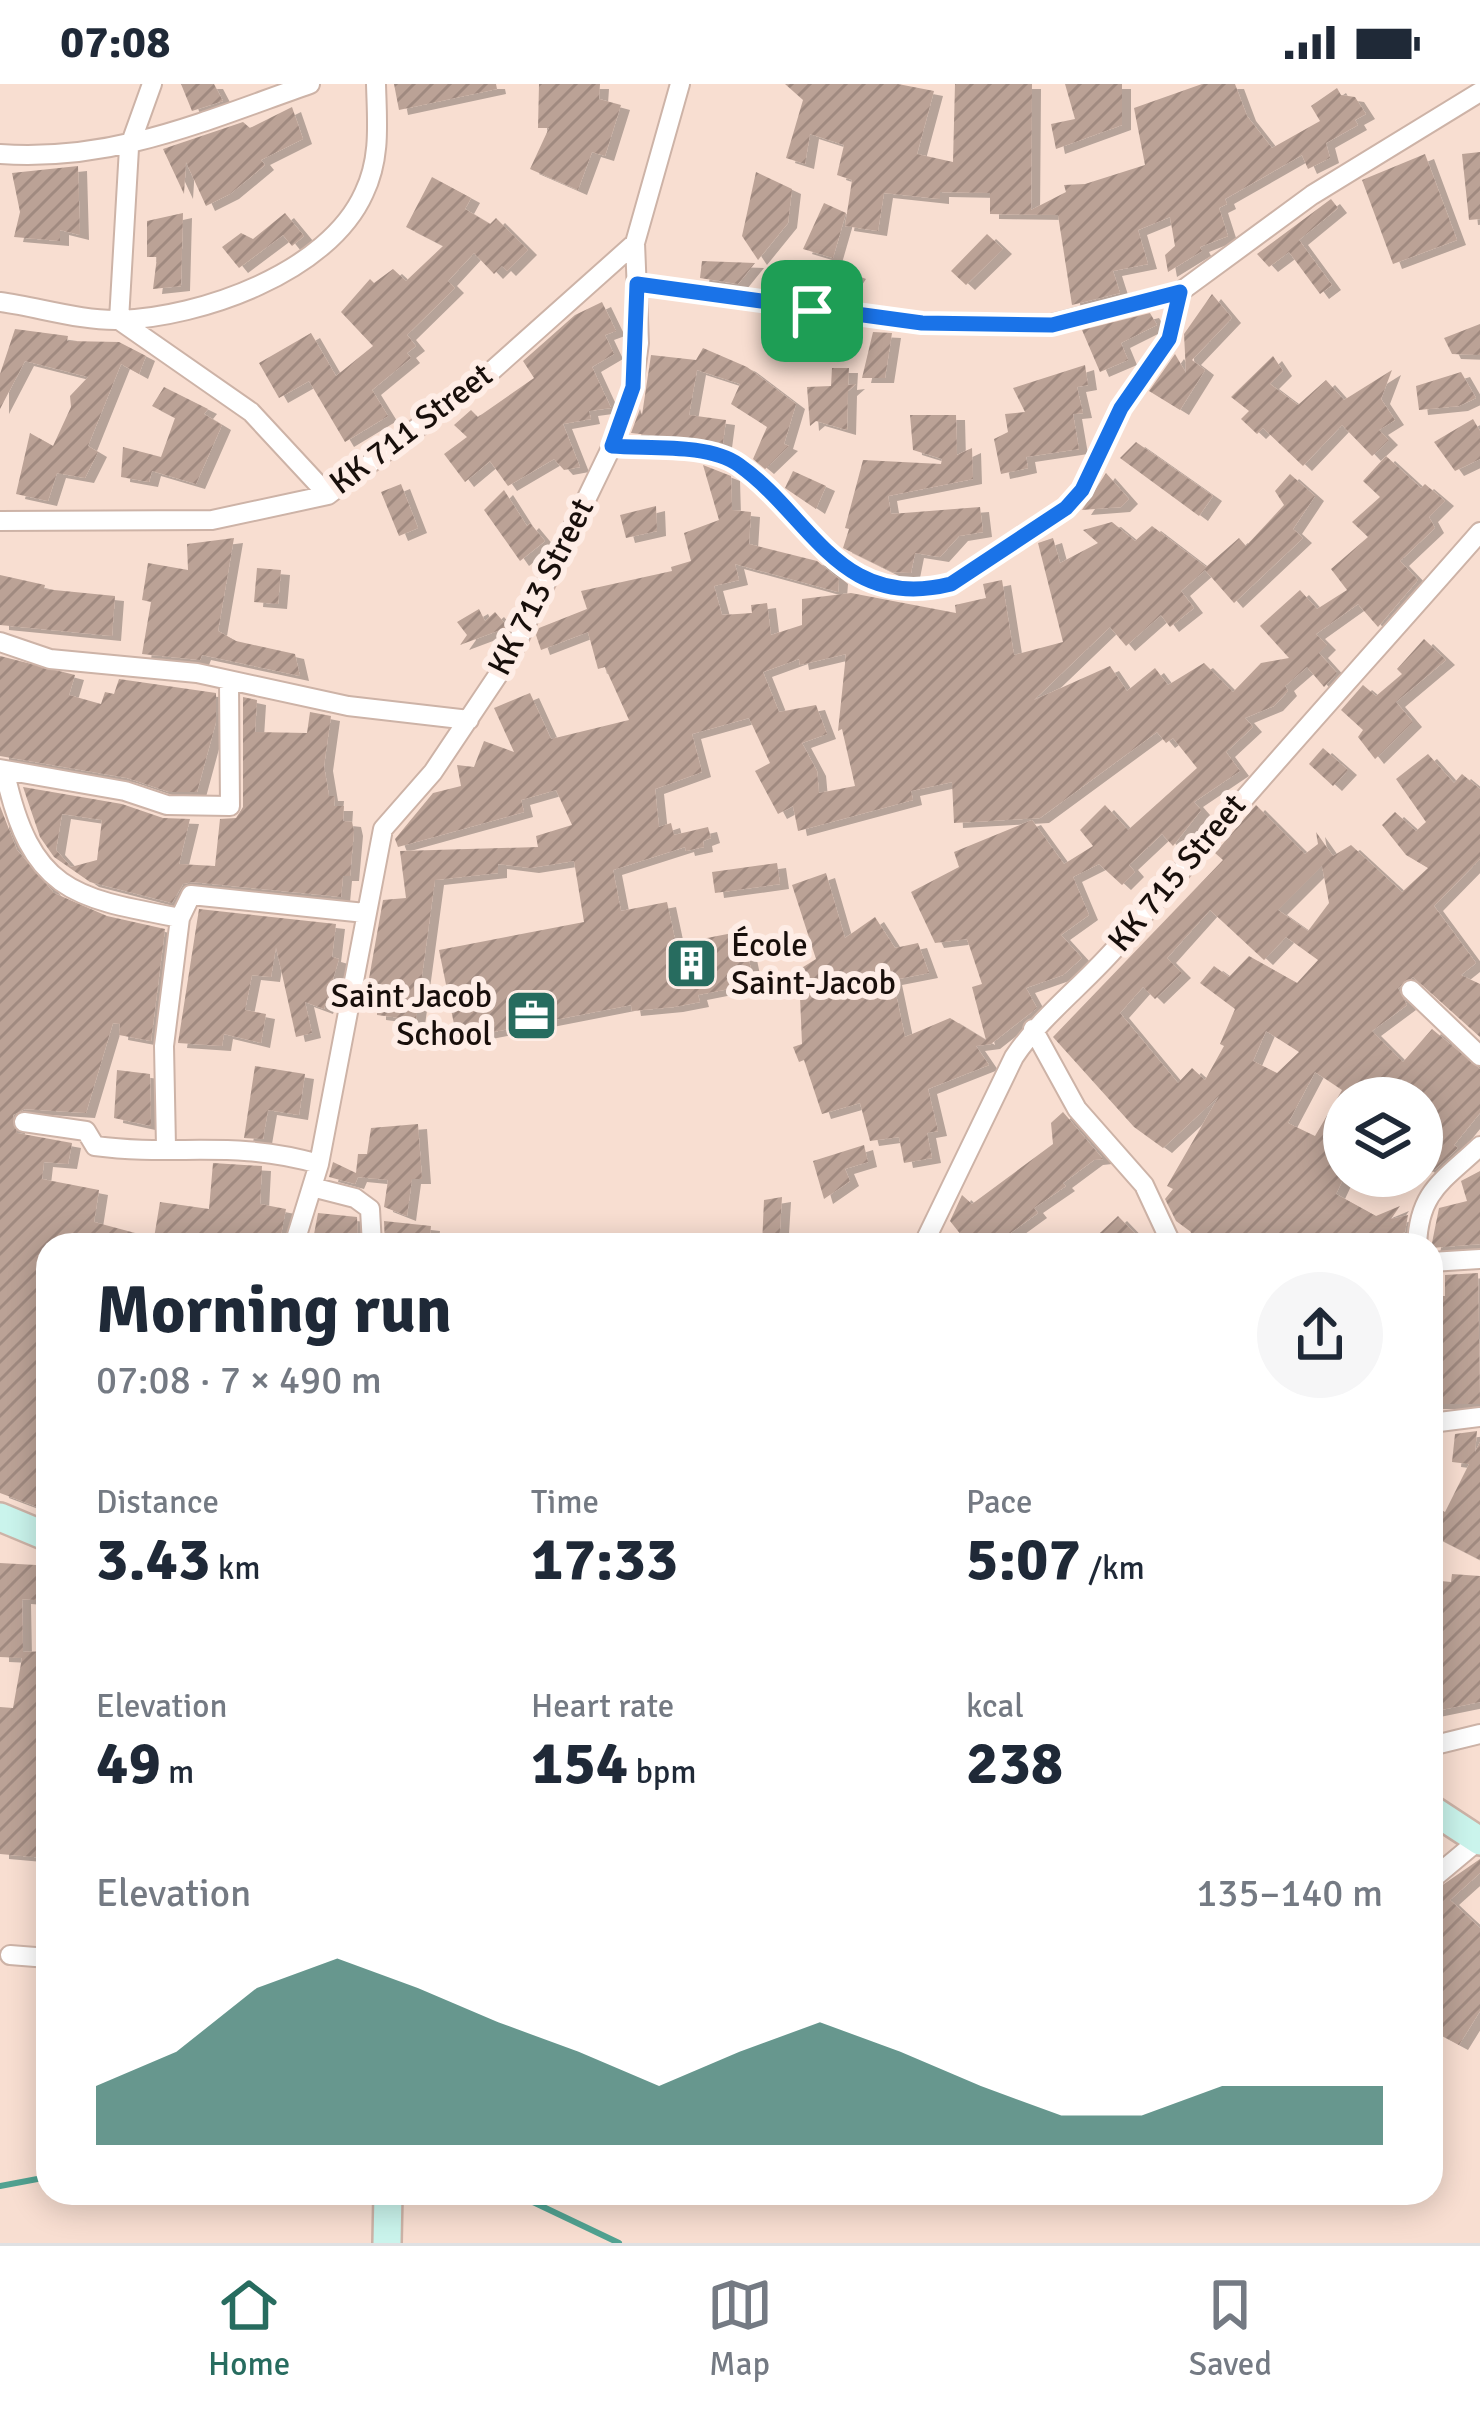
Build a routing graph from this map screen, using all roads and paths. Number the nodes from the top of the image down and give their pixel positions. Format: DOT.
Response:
graph roads {
  1 [pos="152,84"];
  2 [pos="310,84"];
  3 [pos="376,84"];
  4 [pos="680,84"];
  5 [pos="1480,92"];
  6 [pos="128,148"];
  7 [pos="0,154"];
  8 [pos="635,243"];
  9 [pos="637,284"];
  10 [pos="1180,292"];
  11 [pos="0,302"];
  12 [pos="119,320"];
  13 [pos="612,446"];
  14 [pos="328,495"];
  15 [pos="0,521"];
  16 [pos="1480,532"];
  17 [pos="0,643"];
  18 [pos="229,683"];
  19 [pos="469,720"];
  20 [pos="3,771"];
  21 [pos="365,913"];
  22 [pos="180,918"];
  23 [pos="1411,990"];
  24 [pos="1033,1029"];
  25 [pos="1480,1056"];
  26 [pos="24,1122"];
  27 [pos="1480,1146"];
  28 [pos="166,1147"];
  29 [pos="319,1164"];
  30 [pos="312,1187"];
  31 [pos="298,1233"];
  32 [pos="371,1233"];
  33 [pos="928,1233"];
  34 [pos="1166,1233"];
  35 [pos="1417,1233"];
  36 [pos="1480,1258"];
  37 [pos="1443,1261"];
  38 [pos="1480,1417"];
  39 [pos="1443,1422"];
  40 [pos="0,1517"];
  41 [pos="36,1533"];
  42 [pos="1480,1734"];
  43 [pos="1443,1743"];
  44 [pos="1443,1817"];
  45 [pos="1479,1840"];
  46 [pos="1443,1870"];
  47 [pos="10,1955"];
  48 [pos="36,1957"];
  49 [pos="388,2205"];
  50 [pos="388,2240"];
  1 -- 6 [label="street"];
  2 -- 6 [label="street"];
  3 -- 12 [label="street"];
  4 -- 8 [label="street"];
  5 -- 10 [label="street"];
  6 -- 7 [label="street"];
  6 -- 12 [label="street"];
  8 -- 9 [label="street, KK 713 Street"];
  8 -- 14 [label="street, KK 711 Street"];
  9 -- 10 [label="street"];
  9 -- 13 [label="street, KK 713 Street"];
  10 -- 13 [label="street"];
  11 -- 12 [label="street"];
  12 -- 14 [label="street"];
  13 -- 19 [label="street, KK 713 Street"];
  14 -- 15 [label="street, KK 711 Street"];
  16 -- 24 [label="street, KK 715 Street"];
  17 -- 18 [label="street"];
  18 -- 19 [label="street"];
  18 -- 20 [label="street"];
  19 -- 21 [label="street, KK 713 Street"];
  20 -- 22 [label="street"];
  21 -- 22 [label="street"];
  21 -- 29 [label="street, KK 713 Street"];
  22 -- 28 [label="street"];
  23 -- 25 [label="street"];
  24 -- 33 [label="street, KK 715 Street"];
  24 -- 34 [label="street"];
  26 -- 28 [label="street"];
  27 -- 35 [label="street"];
  28 -- 29 [label="street"];
  29 -- 30 [label="street, KK 713 Street"];
  30 -- 31 [label="street, KK 713 Street"];
  30 -- 32 [label="street"];
  36 -- 37 [label="street"];
  38 -- 39 [label="street"];
  40 -- 41 [label="main road"];
  42 -- 43 [label="street"];
  44 -- 45 [label="main road"];
  45 -- 46 [label="street"];
  47 -- 48 [label="street"];
  49 -- 50 [label="main road"];
}
